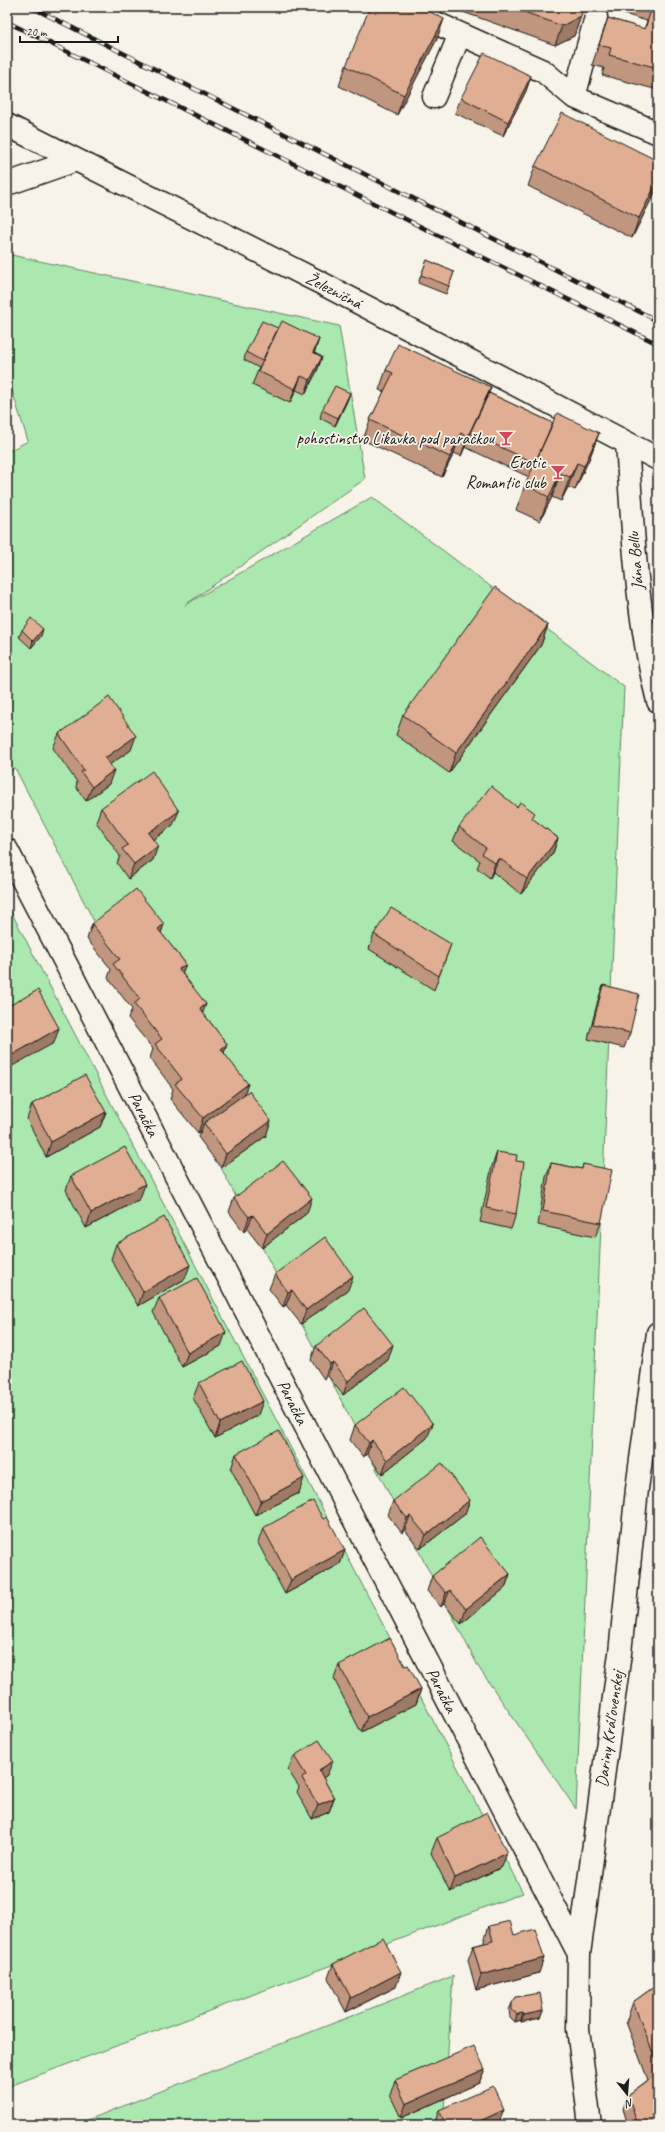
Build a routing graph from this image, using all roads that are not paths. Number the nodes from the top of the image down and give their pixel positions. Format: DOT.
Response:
graph roads {
  1 [pos="400,7"];
  2 [pos="596,17"];
  3 [pos="460,34"];
  4 [pos="434,97"];
  5 [pos="574,97"];
  6 [pos="7,125"];
  7 [pos="658,133"];
  8 [pos="76,160"];
  9 [pos="7,184"];
  10 [pos="627,443"];
  11 [pos="658,460"];
  12 [pos="658,701"];
  13 [pos="7,850"];
  14 [pos="658,1333"];
  15 [pos="579,1954"];
  16 [pos="590,2125"];
  1 -- 3 [label="street"];
  2 -- 5 [label="street"];
  3 -- 4 [label="street"];
  3 -- 5 [label="street"];
  5 -- 7 [label="street"];
  6 -- 8 [label="street, Železničná"];
  8 -- 9 [label="street"];
  8 -- 10 [label="street, Železničná"];
  10 -- 11 [label="street, Železničná"];
  10 -- 12 [label="street, Jána Bellu"];
  13 -- 15 [label="street, Paračka"];
  14 -- 15 [label="street, Dariny Kráľovenskej"];
  15 -- 16 [label="street, Dariny Kráľovenskej"];
}
